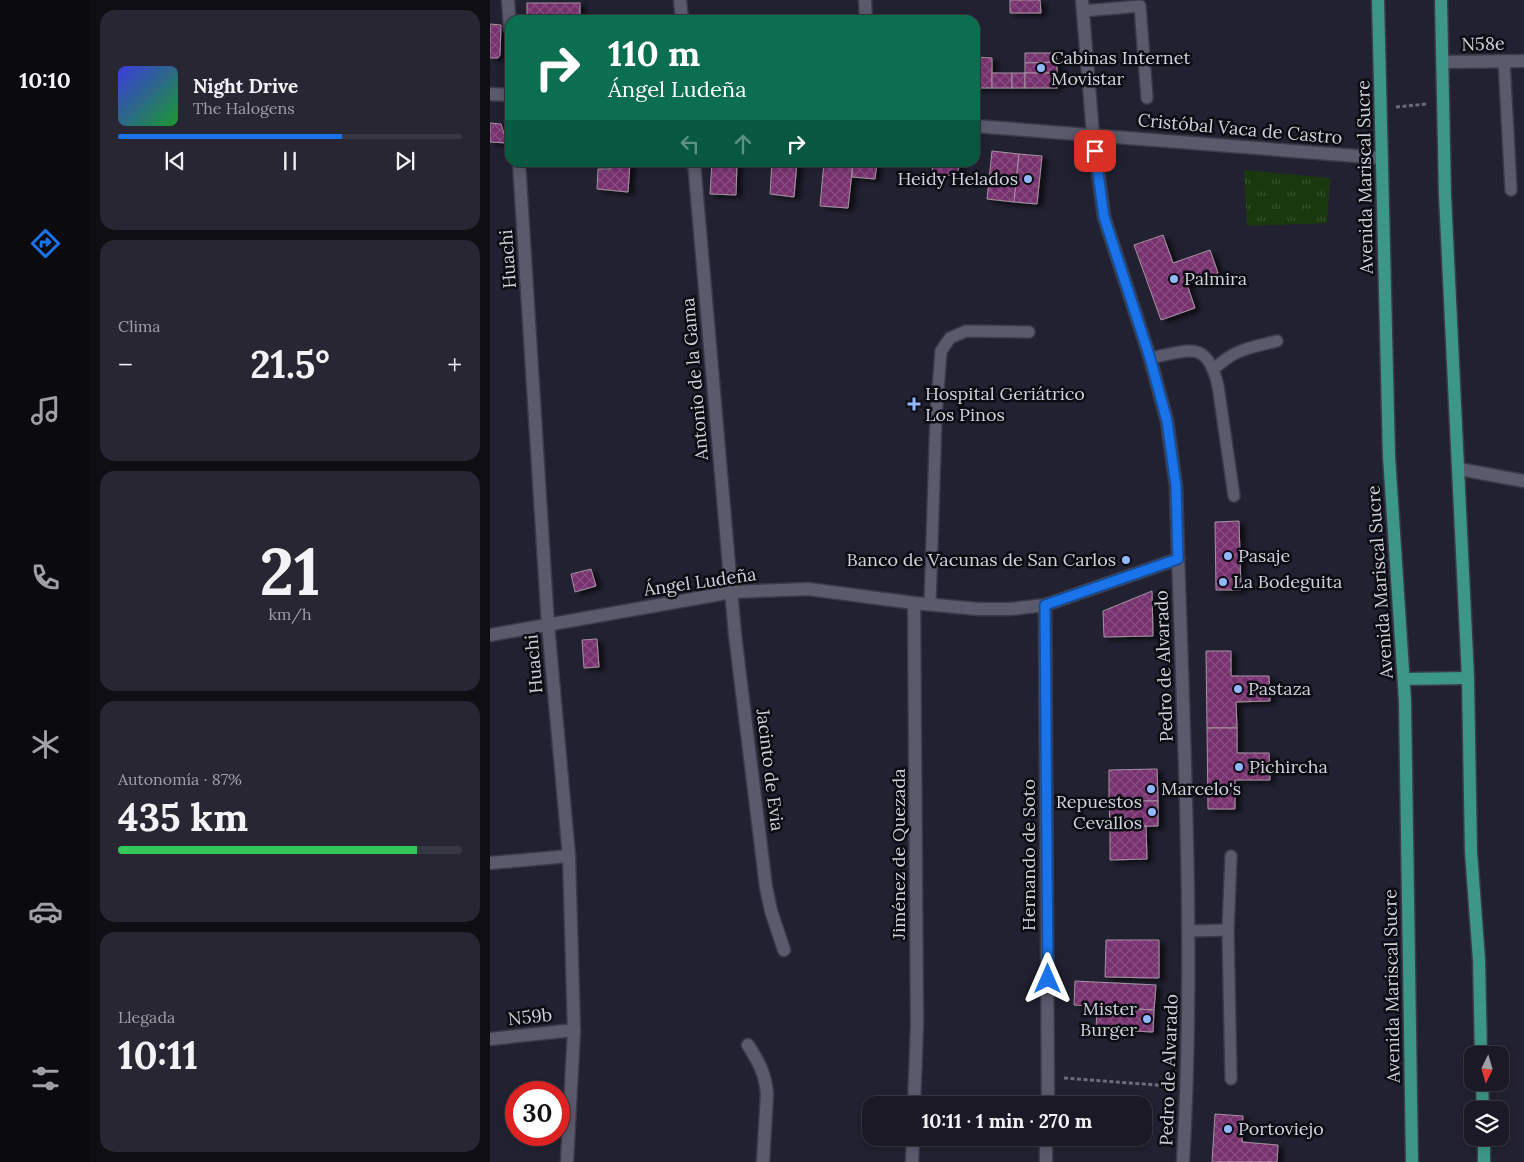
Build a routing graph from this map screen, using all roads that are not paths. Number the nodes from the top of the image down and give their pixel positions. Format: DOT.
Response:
graph roads {
  1 [pos="508,0"];
  2 [pos="680,0"];
  3 [pos="865,0"];
  4 [pos="1378,0"];
  5 [pos="1441,0"];
  6 [pos="1139,3"];
  7 [pos="1082,6"];
  8 [pos="509,15"];
  9 [pos="682,15"];
  10 [pos="866,15"];
  11 [pos="1504,61"];
  12 [pos="1524,61"];
  13 [pos="1442,62"];
  14 [pos="490,94"];
  15 [pos="505,96"];
  16 [pos="1147,98"];
  17 [pos="980,126"];
  18 [pos="1093,135"];
  19 [pos="1382,158"];
  20 [pos="519,167"];
  21 [pos="694,167"];
  22 [pos="1511,190"];
  23 [pos="1029,332"];
  24 [pos="1277,341"];
  25 [pos="1150,358"];
  26 [pos="1214,369"];
  27 [pos="1459,470"];
  28 [pos="1524,481"];
  29 [pos="1234,496"];
  30 [pos="1178,559"];
  31 [pos="732,592"];
  32 [pos="914,603"];
  33 [pos="930,604"];
  34 [pos="1045,605"];
  35 [pos="548,625"];
  36 [pos="490,635"];
  37 [pos="1468,678"];
  38 [pos="1404,679"];
  39 [pos="569,856"];
  40 [pos="1231,856"];
  41 [pos="490,863"];
  42 [pos="1189,930"];
  43 [pos="1228,930"];
  44 [pos="784,950"];
  45 [pos="574,1030"];
  46 [pos="490,1039"];
  47 [pos="748,1045"];
  48 [pos="1481,1046"];
  49 [pos="1231,1079"];
  50 [pos="914,1096"];
  51 [pos="1048,1096"];
  52 [pos="913,1146"];
  53 [pos="1046,1146"];
  54 [pos="1484,1146"];
  55 [pos="568,1162"];
  56 [pos="763,1162"];
  57 [pos="912,1162"];
  58 [pos="1046,1162"];
  59 [pos="1183,1162"];
  60 [pos="1412,1162"];
  61 [pos="1484,1162"];
  1 -- 8 [label="street"];
  2 -- 9 [label="street"];
  3 -- 10 [label="street"];
  4 -- 19 [label="main road, Avenida Mariscal Sucre"];
  5 -- 13 [label="main road"];
  6 -- 7 [label="lane"];
  6 -- 16 [label="lane"];
  7 -- 18 [label="street, Pedro de Alvarado"];
  11 -- 12 [label="street, N58e"];
  11 -- 13 [label="street, N58e"];
  11 -- 22 [label="lane"];
  13 -- 27 [label="main road"];
  14 -- 15 [label="street"];
  17 -- 18 [label="street, Cristóbal Vaca de Castro"];
  18 -- 19 [label="street, Cristóbal Vaca de Castro"];
  18 -- 25 [label="street, Pedro de Alvarado"];
  19 -- 38 [label="main road, Avenida Mariscal Sucre"];
  20 -- 35 [label="street, Huachi"];
  21 -- 31 [label="street, Antonio de la Gama"];
  23 -- 33 [label="lane"];
  24 -- 26 [label="lane"];
  25 -- 26 [label="lane"];
  25 -- 30 [label="street, Pedro de Alvarado"];
  26 -- 29 [label="lane"];
  27 -- 28 [label="street"];
  27 -- 37 [label="main road"];
  30 -- 34 [label="street, Ángel Ludeña"];
  30 -- 42 [label="street, Pedro de Alvarado"];
  31 -- 32 [label="street, Ángel Ludeña"];
  31 -- 35 [label="street, Ángel Ludeña"];
  31 -- 44 [label="street, Jacinto de Evia"];
  32 -- 33 [label="street, Ángel Ludeña"];
  32 -- 50 [label="street, Jiménez de Quezada"];
  33 -- 34 [label="street, Ángel Ludeña"];
  34 -- 51 [label="street, Hernando de Soto"];
  35 -- 36 [label="street, Ángel Ludeña"];
  35 -- 39 [label="street, Huachi"];
  37 -- 38 [label="main road"];
  37 -- 48 [label="main road"];
  38 -- 60 [label="main road, Avenida Mariscal Sucre"];
  39 -- 41 [label="street"];
  39 -- 45 [label="street, Huachi"];
  40 -- 43 [label="lane"];
  42 -- 43 [label="lane"];
  42 -- 59 [label="street, Pedro de Alvarado"];
  43 -- 49 [label="lane"];
  45 -- 46 [label="street, N59b"];
  45 -- 55 [label="street, Huachi"];
  47 -- 56 [label="street"];
  52 -- 57 [label="street"];
  53 -- 58 [label="street"];
  54 -- 61 [label="main road"];
}
